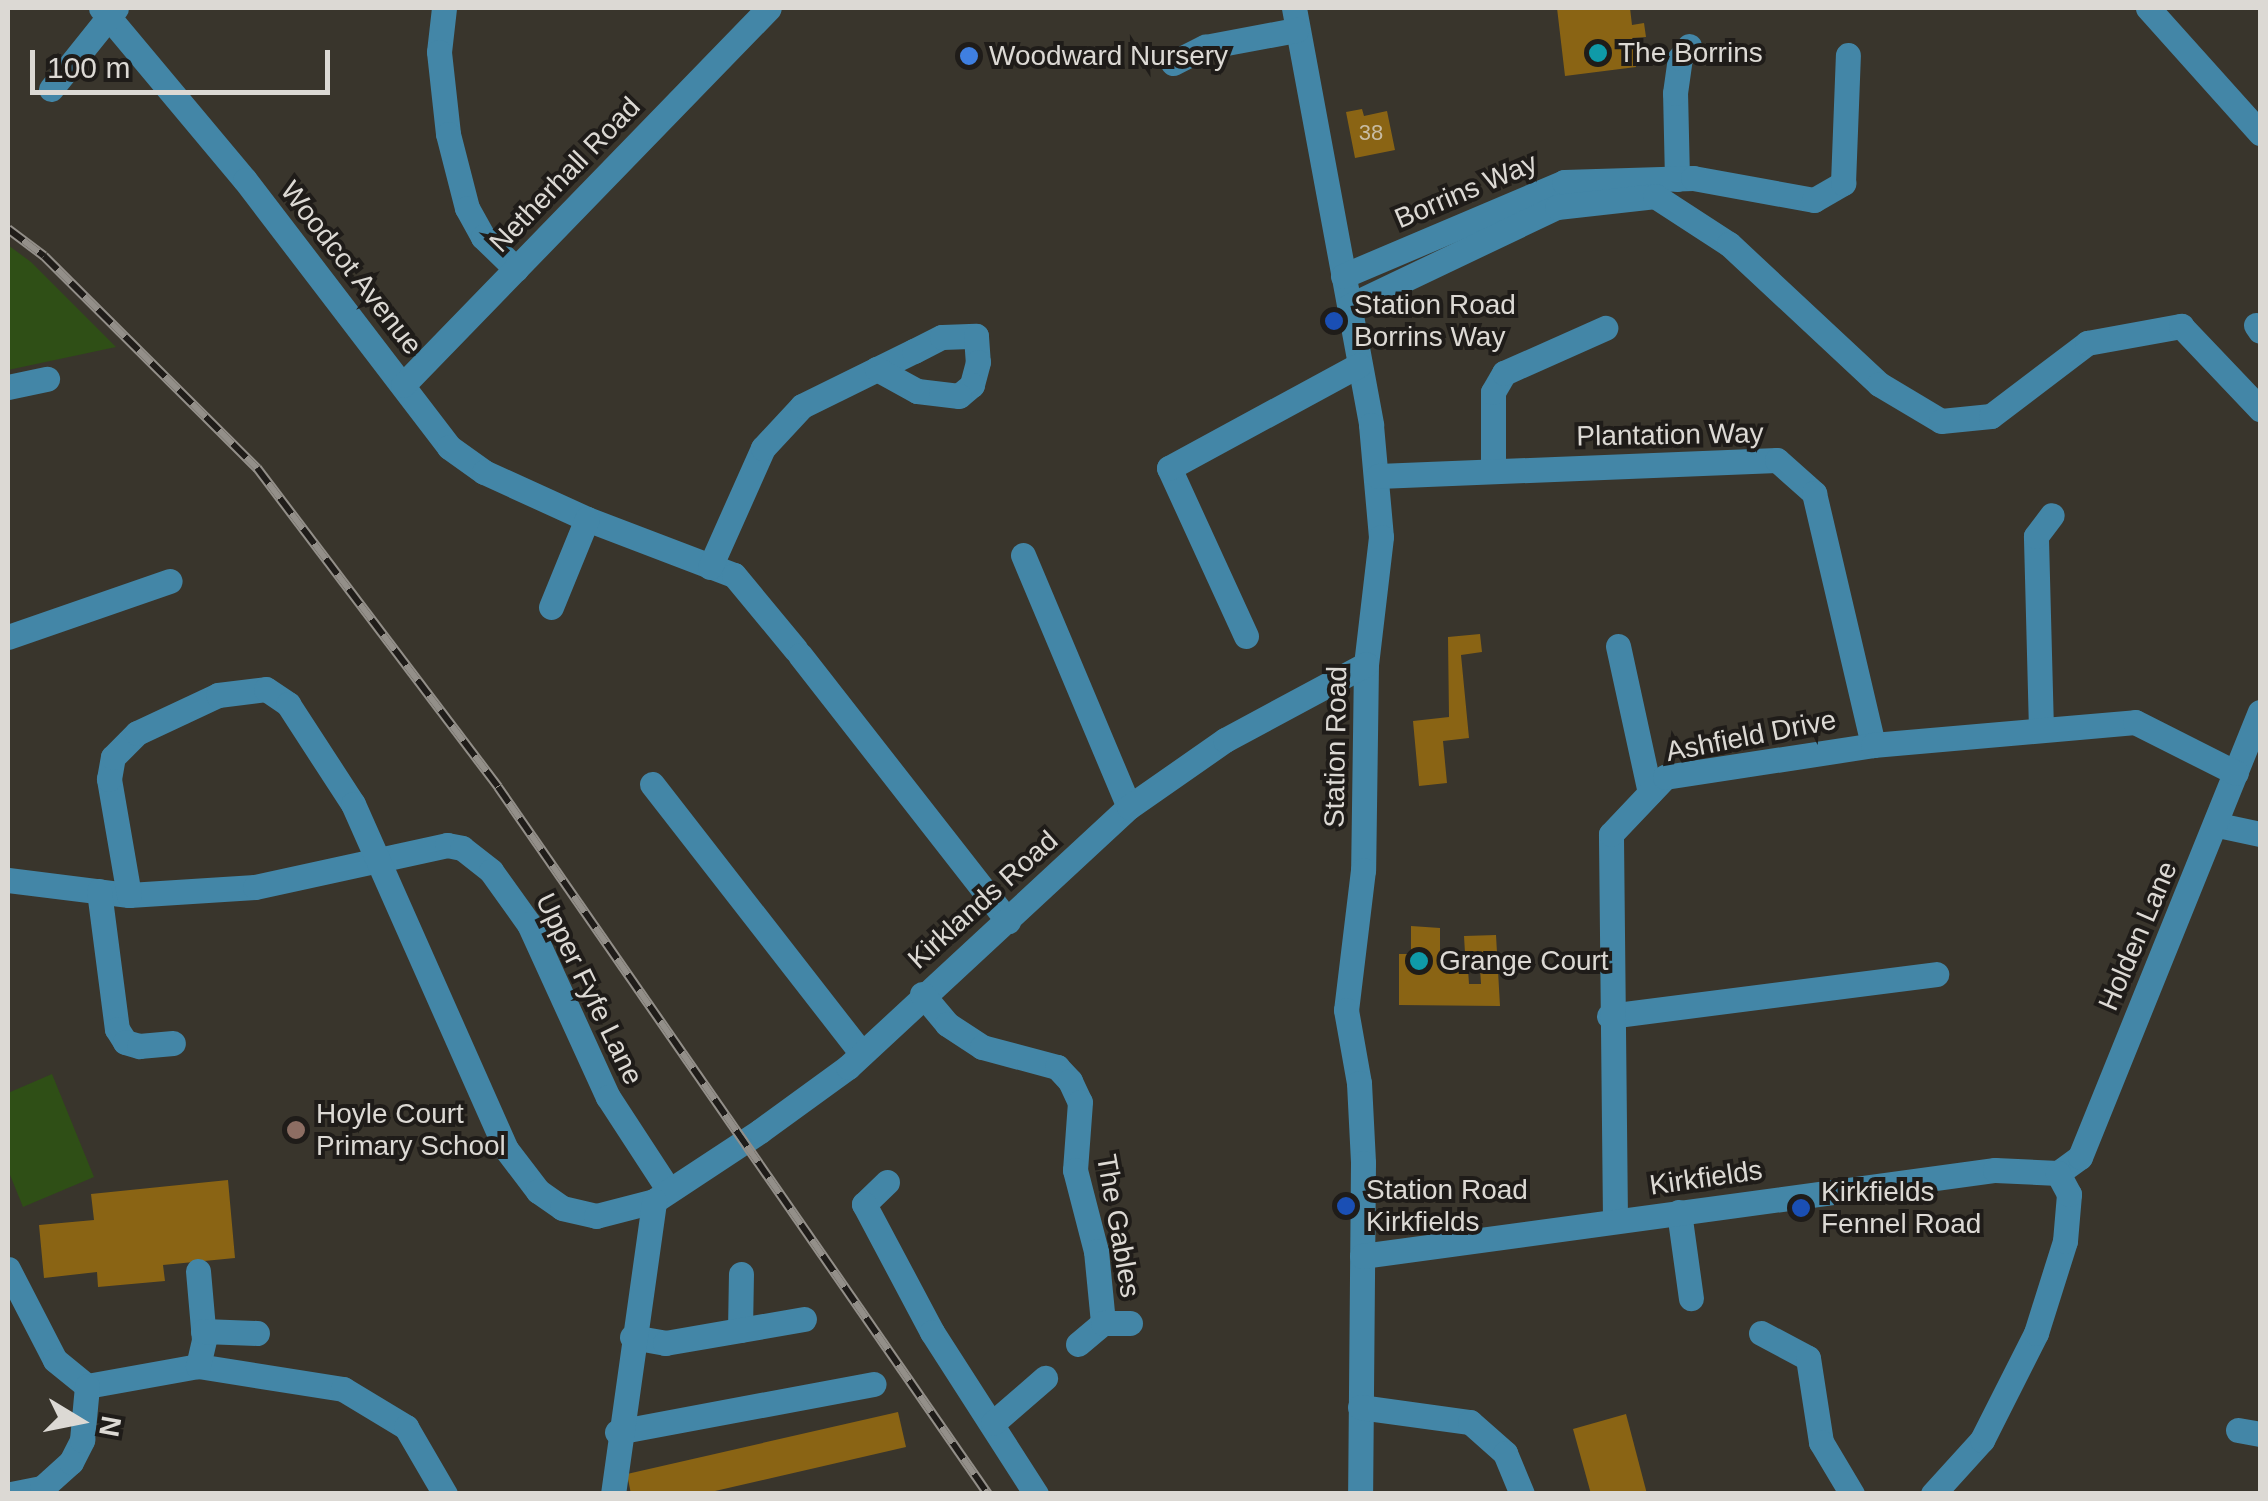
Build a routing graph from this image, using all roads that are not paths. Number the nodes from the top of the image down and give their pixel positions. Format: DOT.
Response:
graph roads {
  1 [pos="444,8"];
  2 [pos="2148,8"];
  3 [pos="109,11"];
  4 [pos="754,13"];
  5 [pos="1295,19"];
  6 [pos="1689,46"];
  7 [pos="1848,55"];
  8 [pos="1174,63"];
  9 [pos="51,89"];
  10 [pos="2260,133"];
  11 [pos="1677,179"];
  12 [pos="516,268"];
  13 [pos="1343,276"];
  14 [pos="1349,306"];
  15 [pos="1605,328"];
  16 [pos="1359,365"];
  17 [pos="877,369"];
  18 [pos="48,379"];
  19 [pos="403,385"];
  20 [pos="8,387"];
  21 [pos="2260,409"];
  22 [pos="1493,470"];
  23 [pos="1378,476"];
  24 [pos="2052,515"];
  25 [pos="587,519"];
  26 [pos="1023,555"];
  27 [pos="710,567"];
  28 [pos="170,580"];
  29 [pos="551,607"];
  30 [pos="1246,636"];
  31 [pos="8,637"];
  32 [pos="1618,646"];
  33 [pos="1366,664"];
  34 [pos="2260,712"];
  35 [pos="2040,730"];
  36 [pos="1873,745"];
  37 [pos="2236,774"];
  38 [pos="652,784"];
  39 [pos="1650,793"];
  40 [pos="1130,807"];
  41 [pos="2218,825"];
  42 [pos="2260,834"];
  43 [pos="377,859"];
  44 [pos="8,880"];
  45 [pos="99,891"];
  46 [pos="129,895"];
  47 [pos="1008,921"];
  48 [pos="1936,974"];
  49 [pos="922,994"];
  50 [pos="1610,1016"];
  51 [pos="173,1043"];
  52 [pos="861,1052"];
  53 [pos="2058,1173"];
  54 [pos="887,1182"];
  55 [pos="661,1195"];
  56 [pos="1679,1212"];
  57 [pos="1615,1220"];
  58 [pos="1362,1256"];
  59 [pos="8,1269"];
  60 [pos="198,1271"];
  61 [pos="741,1274"];
  62 [pos="1691,1298"];
  63 [pos="804,1319"];
  64 [pos="1103,1323"];
  65 [pos="1130,1323"];
  66 [pos="740,1330"];
  67 [pos="203,1331"];
  68 [pos="257,1333"];
  69 [pos="1761,1333"];
  70 [pos="632,1337"];
  71 [pos="1078,1344"];
  72 [pos="198,1366"];
  73 [pos="1046,1378"];
  74 [pos="874,1384"];
  75 [pos="87,1386"];
  76 [pos="1360,1407"];
  77 [pos="993,1423"];
  78 [pos="617,1432"];
  79 [pos="11,1494"];
  80 [pos="445,1494"];
  81 [pos="612,1494"];
  82 [pos="1036,1494"];
  83 [pos="1360,1494"];
  84 [pos="1522,1494"];
  85 [pos="1852,1494"];
  86 [pos="1933,1494"];
  1 -- 12 [label="street"];
  2 -- 10 [label="street"];
  3 -- 9 [label="street"];
  3 -- 19 [label="street, Woodcot Avenue"];
  4 -- 12 [label="street, Netherhall Road"];
  5 -- 8 [label="street"];
  5 -- 13 [label="street, Station Road"];
  6 -- 11 [label="street"];
  7 -- 11 [label="street, Borrins Way"];
  11 -- 13 [label="street, Borrins Way"];
  12 -- 19 [label="street, Netherhall Road"];
  13 -- 14 [label="street, Station Road"];
  14 -- 16 [label="street, Station Road"];
  14 -- 21 [label="street"];
  15 -- 22 [label="street"];
  16 -- 23 [label="street, Station Road"];
  16 -- 30 [label="street"];
  17 -- 17 [label="street"];
  17 -- 27 [label="street"];
  18 -- 20 [label="street"];
  19 -- 25 [label="street, Woodcot Avenue"];
  22 -- 23 [label="street, Plantation Way"];
  22 -- 36 [label="street, Plantation Way"];
  23 -- 33 [label="street, Station Road"];
  24 -- 35 [label="street"];
  25 -- 27 [label="street, Woodcot Avenue"];
  25 -- 29 [label="street"];
  26 -- 40 [label="street"];
  27 -- 47 [label="street, Woodcot Avenue"];
  28 -- 31 [label="street"];
  32 -- 39 [label="street"];
  33 -- 40 [label="street, Kirklands Road"];
  33 -- 58 [label="street, Station Road"];
  34 -- 37 [label="street, Holden Lane"];
  35 -- 36 [label="street, Ashfield Drive"];
  35 -- 37 [label="street, Ashfield Drive"];
  36 -- 39 [label="street, Ashfield Drive"];
  37 -- 41 [label="street, Holden Lane"];
  38 -- 52 [label="street"];
  39 -- 50 [label="street, Ashfield Drive"];
  40 -- 47 [label="street, Kirklands Road"];
  41 -- 42 [label="street"];
  41 -- 53 [label="street, Holden Lane"];
  43 -- 46 [label="street"];
  43 -- 46 [label="street, Kirklands Road"];
  43 -- 55 [label="street, Upper Fyfe Lane"];
  43 -- 55 [label="street, Kirklands Road"];
  44 -- 45 [label="street"];
  45 -- 46 [label="street"];
  45 -- 51 [label="street"];
  47 -- 49 [label="street, Kirklands Road"];
  48 -- 50 [label="street"];
  49 -- 52 [label="street, Kirklands Road"];
  49 -- 64 [label="street, The Gables"];
  50 -- 57 [label="street, Ashfield Drive"];
  52 -- 55 [label="street, Kirklands Road"];
  53 -- 56 [label="street, Kirkfields"];
  53 -- 86 [label="street"];
  54 -- 77 [label="street"];
  55 -- 70 [label="street"];
  56 -- 57 [label="street, Kirkfields"];
  56 -- 62 [label="street"];
  57 -- 58 [label="street, Kirkfields"];
  58 -- 76 [label="street, Station Road"];
  59 -- 75 [label="street"];
  60 -- 67 [label="street"];
  61 -- 66 [label="street"];
  63 -- 66 [label="street"];
  64 -- 65 [label="street, The Gables"];
  64 -- 71 [label="street, The Gables"];
  66 -- 70 [label="street"];
  67 -- 68 [label="street"];
  67 -- 72 [label="street"];
  69 -- 85 [label="street"];
  70 -- 78 [label="street"];
  72 -- 75 [label="street"];
  72 -- 80 [label="street"];
  73 -- 77 [label="street"];
  74 -- 78 [label="street"];
  75 -- 79 [label="street"];
  76 -- 83 [label="street, Station Road"];
  76 -- 84 [label="street"];
  77 -- 82 [label="street"];
  78 -- 81 [label="street"];
}
